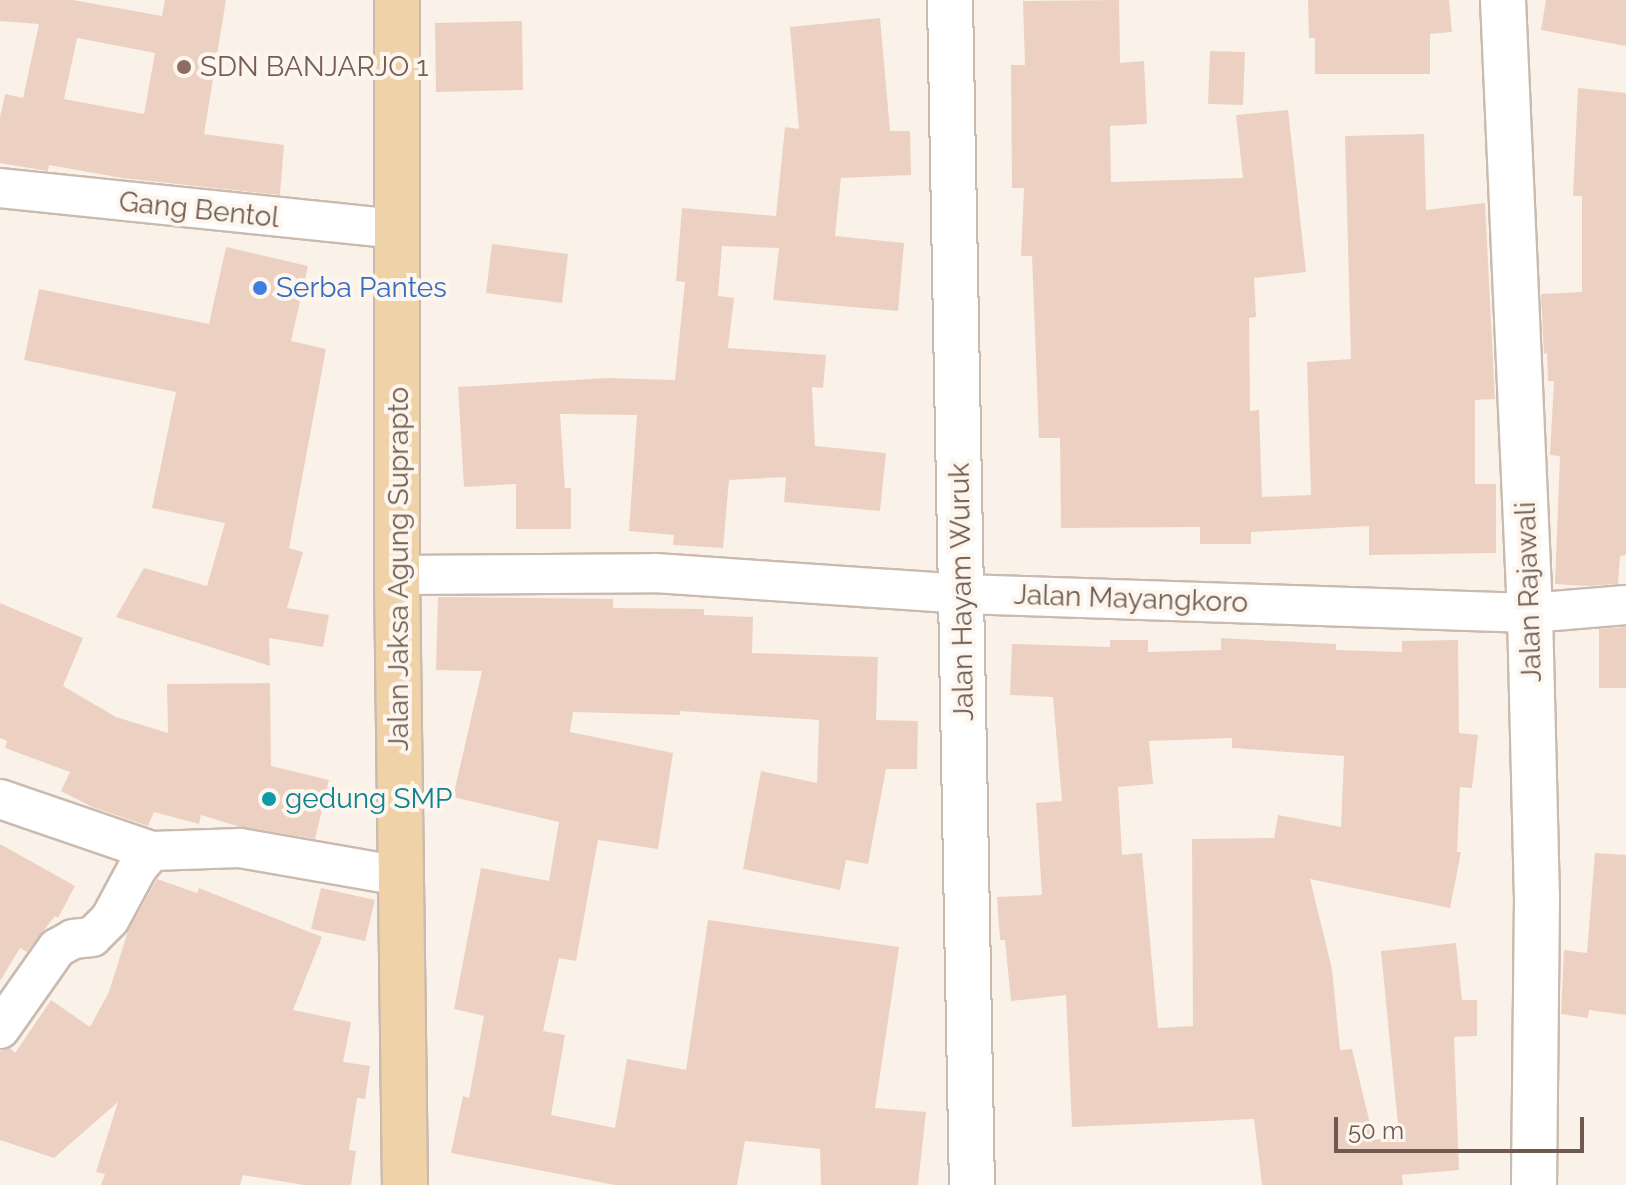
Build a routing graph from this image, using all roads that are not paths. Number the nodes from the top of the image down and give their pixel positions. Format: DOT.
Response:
graph roads {
  1 [pos="397,0"];
  2 [pos="950,0"];
  3 [pos="1503,0"];
  4 [pos="0,188"];
  5 [pos="399,229"];
  6 [pos="397,575"];
  7 [pos="963,594"];
  8 [pos="1626,605"];
  9 [pos="1530,613"];
  10 [pos="0,799"];
  11 [pos="152,851"];
  12 [pos="401,876"];
  13 [pos="0,1029"];
  14 [pos="405,1185"];
  15 [pos="972,1185"];
  16 [pos="1534,1185"];
  1 -- 5 [label="main road, Jalan Jaksa Agung Suprapto"];
  2 -- 7 [label="street, Jalan Hayam Wuruk"];
  3 -- 9 [label="street, Jalan Rajawali"];
  4 -- 5 [label="street, Gang Bentol"];
  5 -- 6 [label="main road, Jalan Jaksa Agung Suprapto"];
  6 -- 7 [label="street, Jalan Mayangkoro"];
  6 -- 12 [label="main road, Jalan Jaksa Agung Suprapto"];
  7 -- 9 [label="street, Jalan Mayangkoro"];
  7 -- 15 [label="street, Jalan Hayam Wuruk"];
  8 -- 9 [label="street, Jalan Mayangkoro"];
  9 -- 16 [label="street, Jalan Rajawali"];
  10 -- 11 [label="street"];
  11 -- 12 [label="street"];
  11 -- 13 [label="street"];
  12 -- 14 [label="main road, Jalan Jaksa Agung Suprapto"];
}
